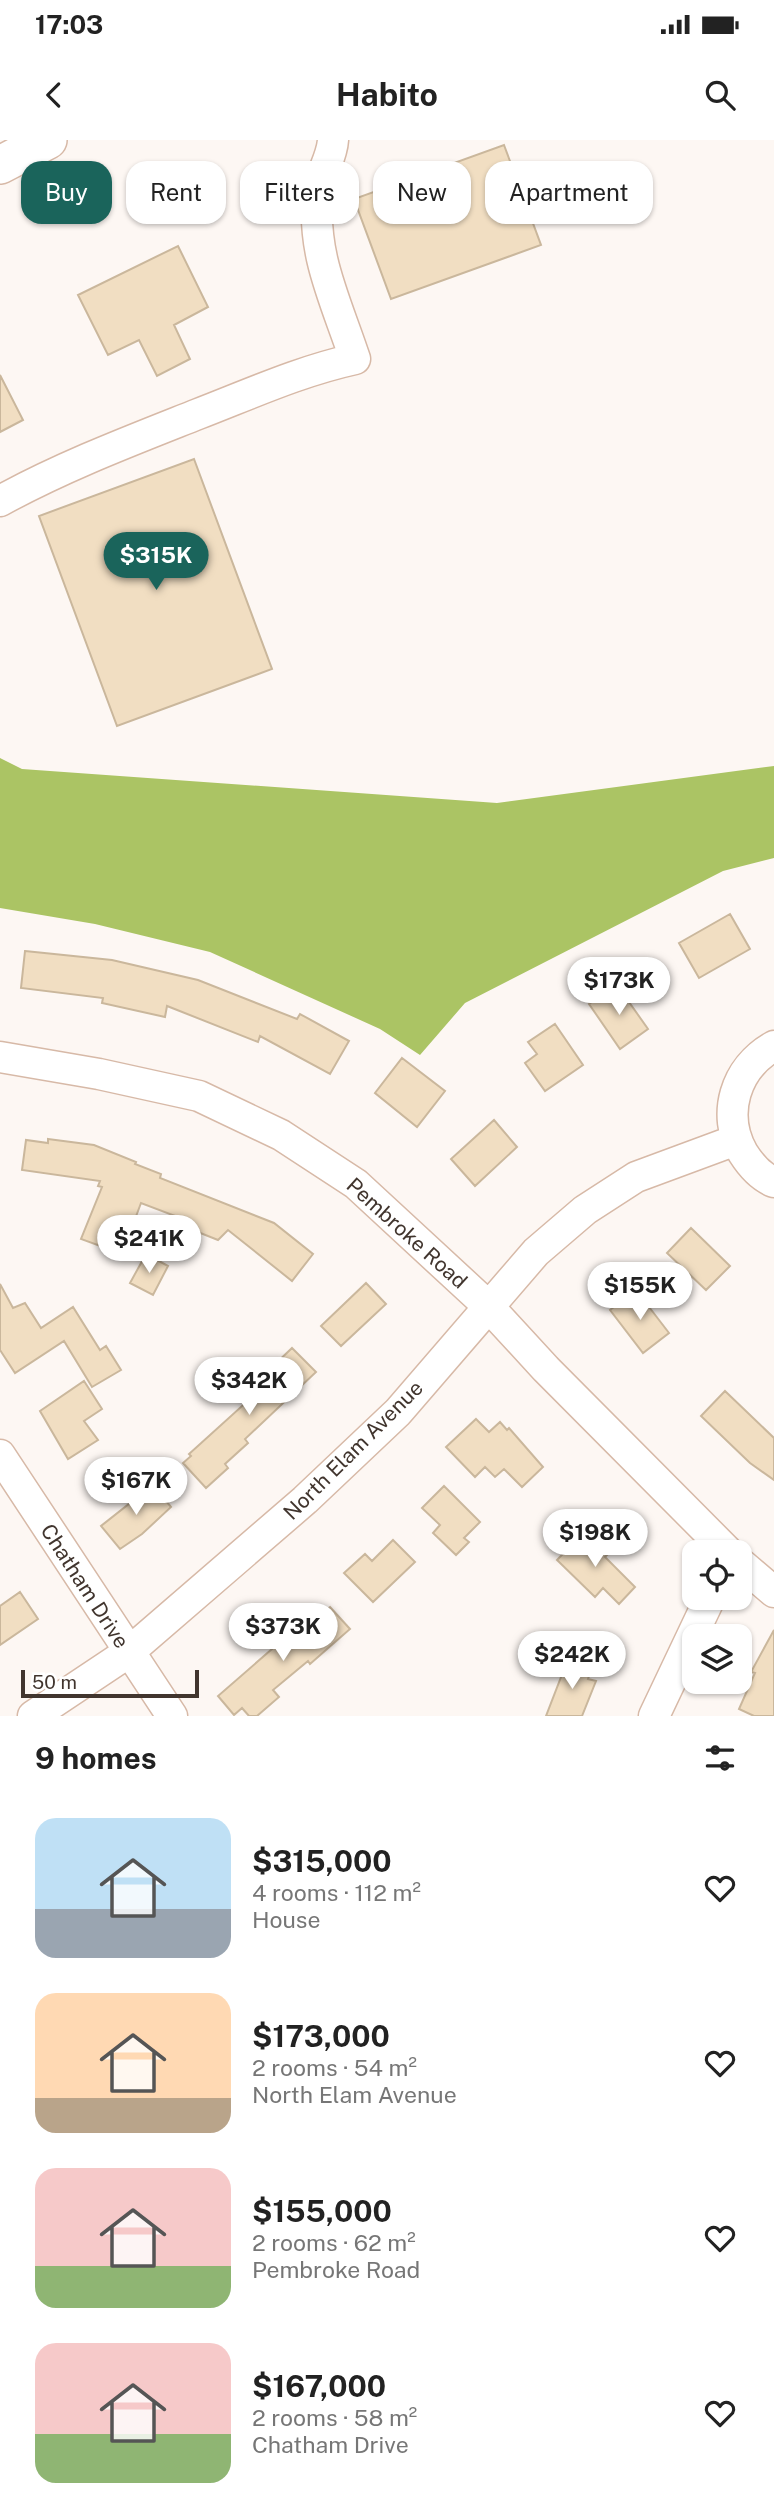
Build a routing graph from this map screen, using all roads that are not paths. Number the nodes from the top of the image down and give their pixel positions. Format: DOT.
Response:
graph roads {
  1 [pos="48,140"];
  2 [pos="333,140"];
  3 [pos="0,165"];
  4 [pos="0,501"];
  5 [pos="774,1046"];
  6 [pos="0,1058"];
  7 [pos="736,1140"];
  8 [pos="774,1182"];
  9 [pos="488,1306"];
  10 [pos="0,1455"];
  11 [pos="716,1540"];
  12 [pos="752,1573"];
  13 [pos="774,1592"];
  14 [pos="704,1610"];
  15 [pos="129,1652"];
  16 [pos="33,1716"];
  17 [pos="172,1716"];
  18 [pos="654,1716"];
  1 -- 3 [label="main road"];
  2 -- 4 [label="street"];
  5 -- 7 [label="street"];
  6 -- 9 [label="street, Pembroke Road"];
  7 -- 8 [label="street"];
  7 -- 9 [label="street, North Elam Avenue"];
  9 -- 11 [label="street, Pembroke Road"];
  9 -- 15 [label="street, North Elam Avenue"];
  10 -- 15 [label="street, Chatham Drive"];
  12 -- 13 [label="street"];
  14 -- 18 [label="street"];
  15 -- 16 [label="street, North Elam Avenue"];
  15 -- 17 [label="street, Chatham Drive"];
}
